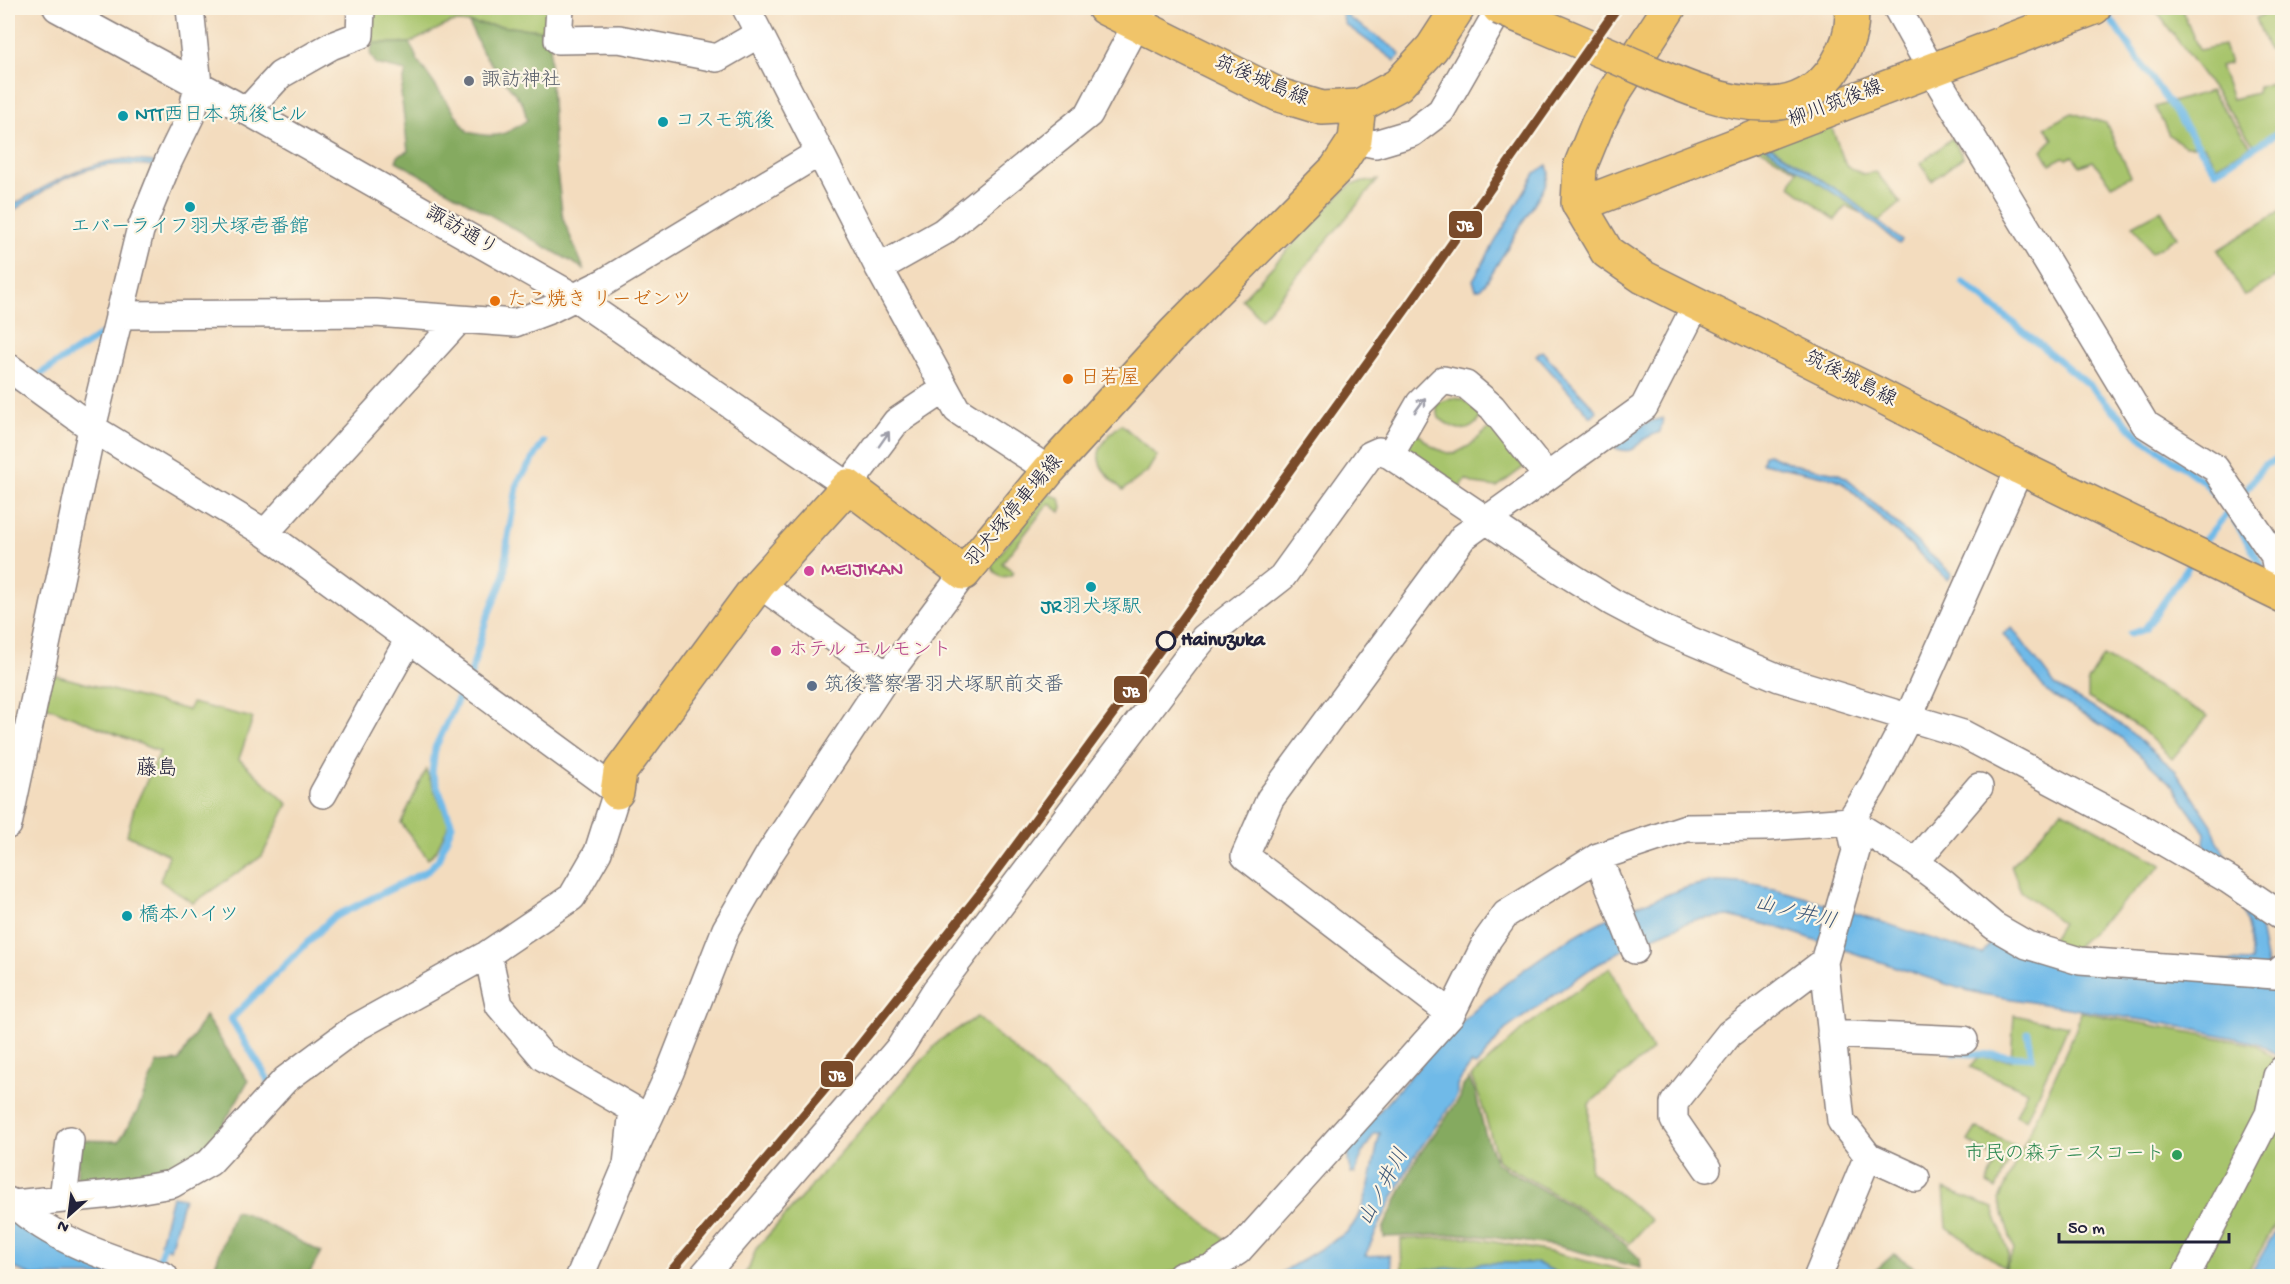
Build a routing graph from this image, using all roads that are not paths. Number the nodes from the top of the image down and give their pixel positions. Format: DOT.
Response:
graph roads {
  1 [pos="57,8"];
  2 [pos="190,8"];
  3 [pos="361,8"];
  4 [pos="560,8"];
  5 [pos="746,8"];
  6 [pos="1104,8"];
  7 [pos="1458,8"];
  8 [pos="1499,8"];
  9 [pos="1851,8"];
  10 [pos="1898,8"];
  11 [pos="2094,8"];
  12 [pos="1141,15"];
  13 [pos="1663,16"];
  14 [pos="750,39"];
  15 [pos="1930,69"];
  16 [pos="198,85"];
  17 [pos="1359,106"];
  18 [pos="247,111"];
  19 [pos="1355,140"];
  20 [pos="810,158"];
  21 [pos="1579,205"];
  22 [pos="879,268"];
  23 [pos="576,298"];
  24 [pos="1697,303"];
  25 [pos="118,315"];
  26 [pos="460,319"];
  27 [pos="8,367"];
  28 [pos="945,389"];
  29 [pos="92,428"];
  30 [pos="1390,455"];
  31 [pos="2020,468"];
  32 [pos="1049,470"];
  33 [pos="1547,476"];
  34 [pos="848,486"];
  35 [pos="1488,520"];
  36 [pos="266,533"];
  37 [pos="964,573"];
  38 [pos="2281,582"];
  39 [pos="759,584"];
  40 [pos="409,639"];
  41 [pos="887,676"];
  42 [pos="1909,716"];
  43 [pos="1978,787"];
  44 [pos="617,792"];
  45 [pos="322,794"];
  46 [pos="1850,820"];
  47 [pos="8,825"];
  48 [pos="1598,857"];
  49 [pos="1915,862"];
  50 [pos="2283,916"];
  51 [pos="1635,950"];
  52 [pos="488,954"];
  53 [pos="1826,954"];
  54 [pos="2283,969"];
  55 [pos="1451,1014"];
  56 [pos="1831,1035"];
  57 [pos="1964,1040"];
  58 [pos="2280,1073"];
  59 [pos="70,1140"];
  60 [pos="1868,1155"];
  61 [pos="627,1165"];
  62 [pos="1707,1168"];
  63 [pos="1916,1178"];
  64 [pos="63,1199"];
  65 [pos="11,1202"];
  66 [pos="164,1276"];
  67 [pos="580,1276"];
  68 [pos="703,1276"];
  69 [pos="1180,1276"];
  70 [pos="1818,1276"];
  71 [pos="2186,1276"];
  1 -- 16 [label="street, 諏訪通り"];
  2 -- 16 [label="street"];
  3 -- 18 [label="street"];
  4 -- 14 [label="street"];
  5 -- 22 [label="street"];
  6 -- 12 [label="main road, 筑後城島線"];
  7 -- 17 [label="main road, 筑後城島線"];
  8 -- 9 [label="main road, bridge"];
  8 -- 19 [label="street"];
  10 -- 15 [label="street"];
  11 -- 15 [label="main road, 柳川筑後線"];
  12 -- 17 [label="main road, 筑後城島線"];
  12 -- 22 [label="street"];
  13 -- 21 [label="main road"];
  15 -- 21 [label="main road, 柳川筑後線"];
  15 -- 38 [label="street"];
  16 -- 18 [label="street, 諏訪通り"];
  16 -- 25 [label="street"];
  17 -- 19 [label="main road, 羽犬塚停車場線"];
  18 -- 23 [label="street, 諏訪通り"];
  19 -- 32 [label="main road, 羽犬塚停車場線"];
  20 -- 23 [label="street"];
  21 -- 24 [label="main road, 筑後城島線"];
  22 -- 28 [label="street"];
  23 -- 26 [label="street"];
  23 -- 34 [label="street, 諏訪通り"];
  24 -- 31 [label="main road, 筑後城島線"];
  24 -- 33 [label="street"];
  25 -- 26 [label="street"];
  25 -- 29 [label="street"];
  26 -- 36 [label="street"];
  27 -- 29 [label="street"];
  28 -- 32 [label="street"];
  34 -- 28 [label="street, one-way"];
  29 -- 36 [label="street"];
  29 -- 47 [label="street"];
  30 -- 33 [label="street, one-way"];
  30 -- 35 [label="street"];
  30 -- 68 [label="street"];
  31 -- 38 [label="main road, 筑後城島線"];
  31 -- 42 [label="street"];
  32 -- 37 [label="main road, 羽犬塚停車場線"];
  33 -- 35 [label="street"];
  34 -- 37 [label="main road, 羽犬塚停車場線"];
  34 -- 39 [label="main road"];
  35 -- 42 [label="street"];
  35 -- 55 [label="street"];
  36 -- 40 [label="street"];
  37 -- 41 [label="street"];
  39 -- 41 [label="street"];
  39 -- 44 [label="main road"];
  40 -- 44 [label="street"];
  40 -- 45 [label="street"];
  41 -- 61 [label="street"];
  42 -- 46 [label="street"];
  42 -- 50 [label="street"];
  43 -- 49 [label="street"];
  44 -- 52 [label="street"];
  46 -- 48 [label="street"];
  46 -- 49 [label="street"];
  46 -- 53 [label="street"];
  48 -- 51 [label="street"];
  48 -- 55 [label="street"];
  49 -- 54 [label="street"];
  52 -- 61 [label="street"];
  52 -- 64 [label="street"];
  53 -- 56 [label="street"];
  53 -- 62 [label="street"];
  55 -- 69 [label="street"];
  56 -- 57 [label="street"];
  56 -- 60 [label="street"];
  58 -- 71 [label="street"];
  59 -- 64 [label="street"];
  60 -- 63 [label="street"];
  60 -- 70 [label="street"];
  61 -- 67 [label="street"];
  64 -- 65 [label="street"];
  65 -- 66 [label="street"];
}
